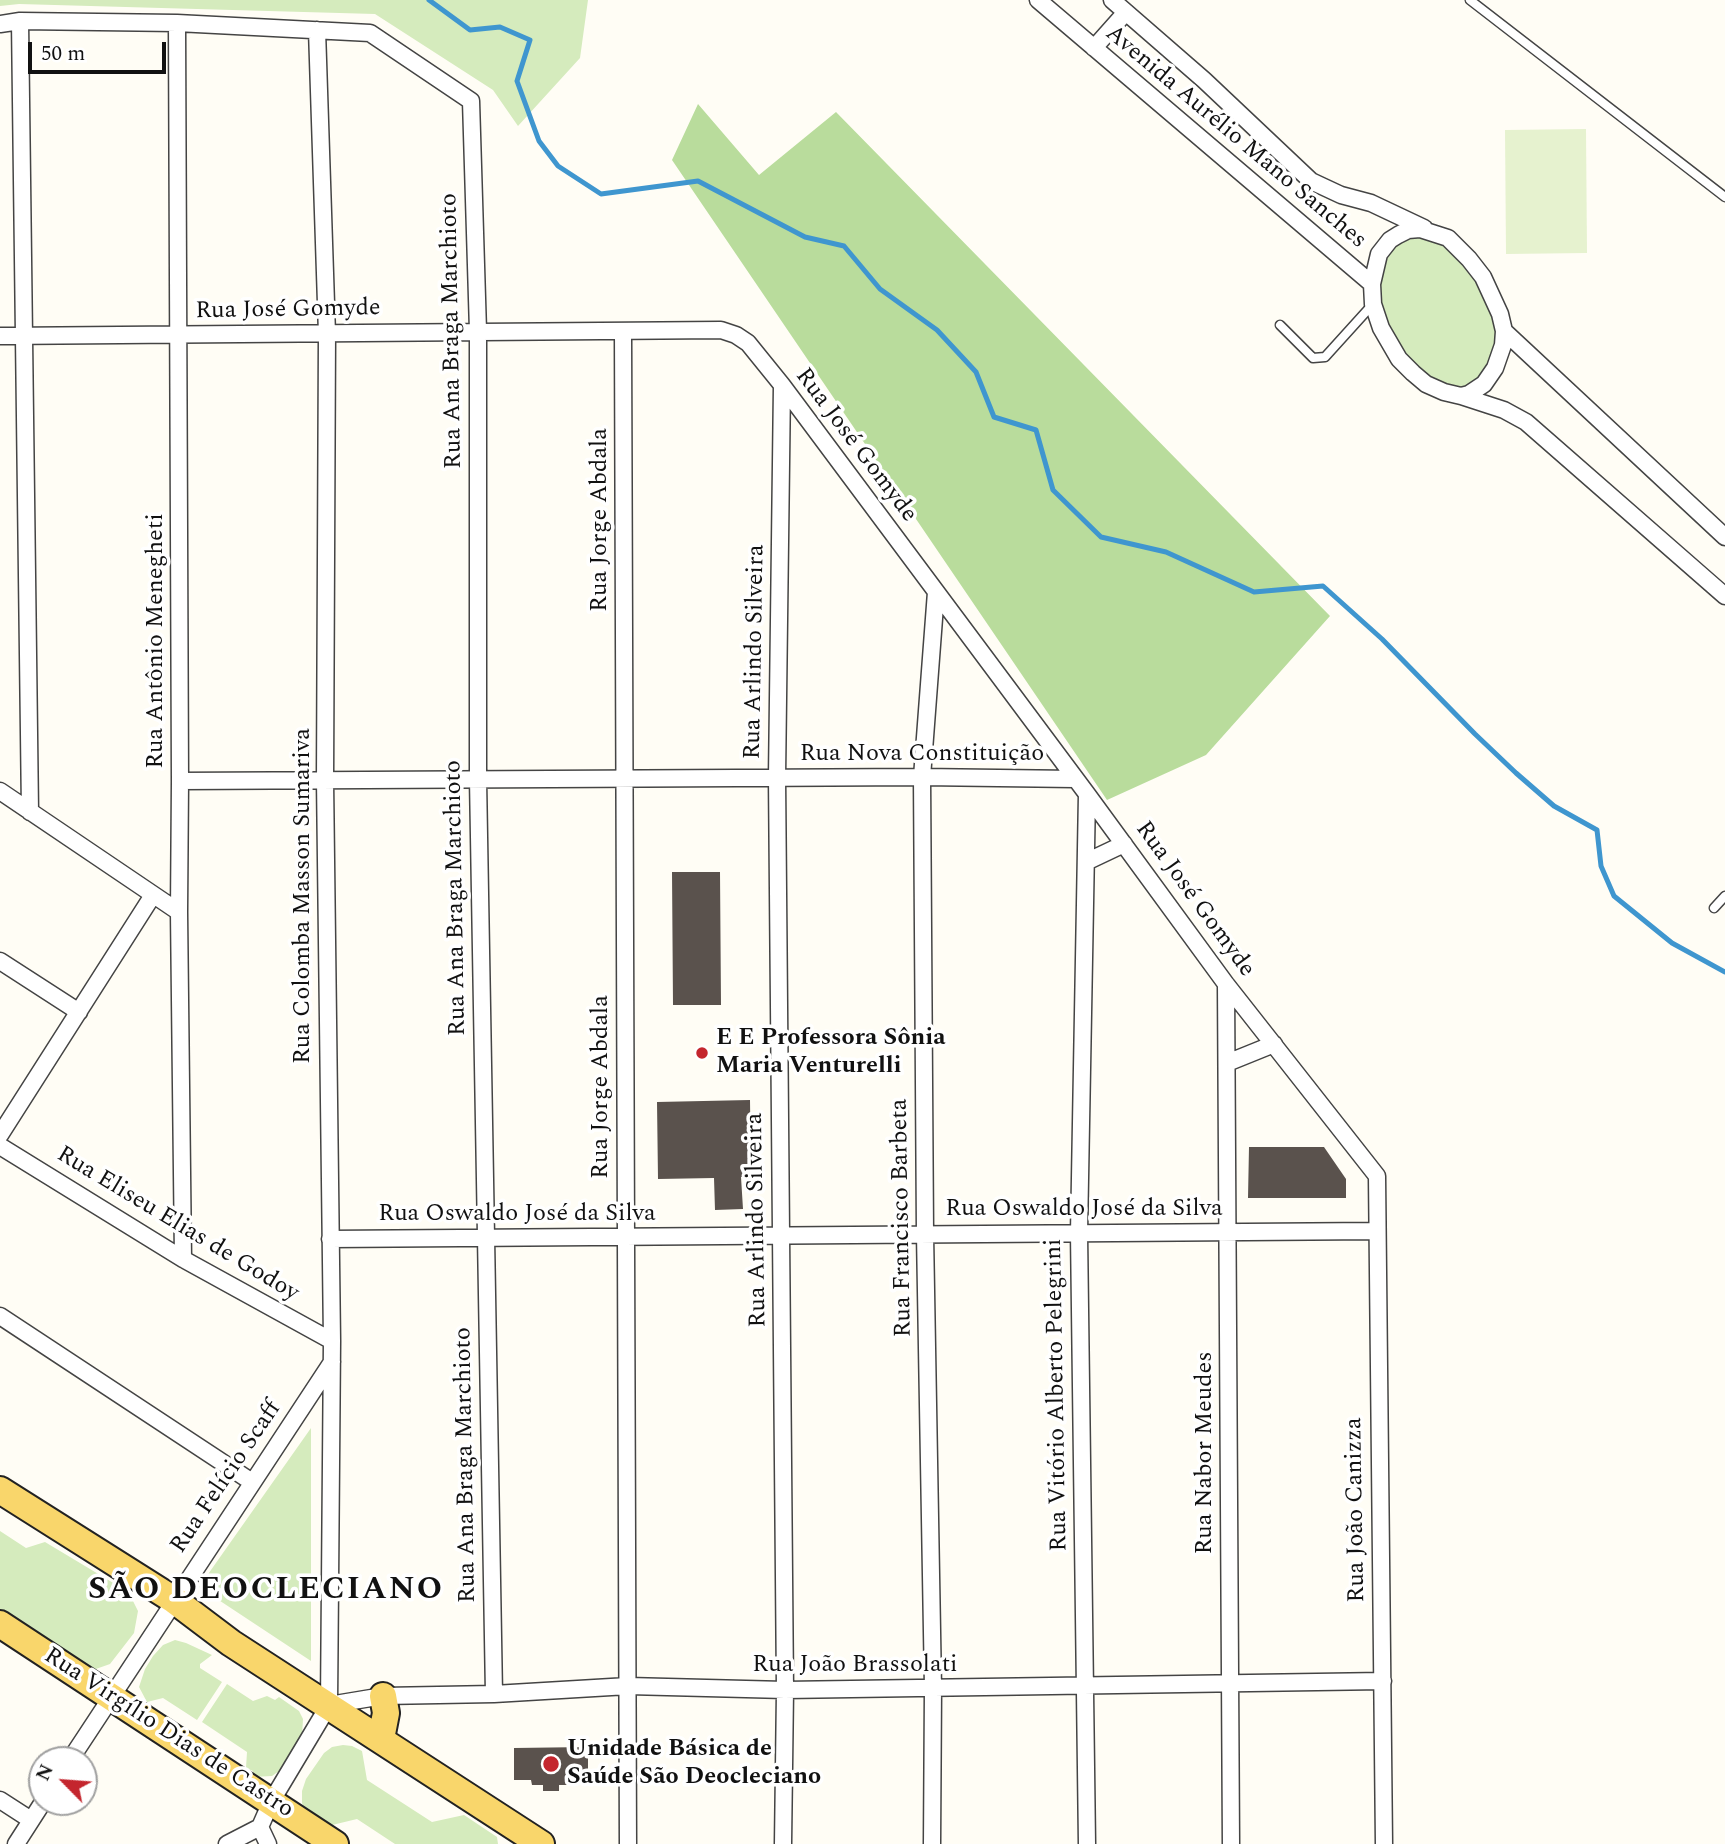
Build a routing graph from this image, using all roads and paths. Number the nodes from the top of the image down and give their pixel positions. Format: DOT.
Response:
graph roads {
  1 [pos="1038,0"];
  2 [pos="1112,0"];
  3 [pos="1470,0"];
  4 [pos="1126,12"];
  5 [pos="20,21"];
  6 [pos="177,23"];
  7 [pos="0,24"];
  8 [pos="317,30"];
  9 [pos="1094,48"];
  10 [pos="1725,197"];
  11 [pos="1430,230"];
  12 [pos="1372,284"];
  13 [pos="1373,304"];
  14 [pos="1280,325"];
  15 [pos="478,331"];
  16 [pos="623,331"];
  17 [pos="1504,331"];
  18 [pos="327,334"];
  19 [pos="178,335"];
  20 [pos="0,336"];
  21 [pos="25,337"];
  22 [pos="782,385"];
  23 [pos="1461,396"];
  24 [pos="1725,537"];
  25 [pos="936,592"];
  26 [pos="1725,596"];
  27 [pos="922,776"];
  28 [pos="777,777"];
  29 [pos="624,778"];
  30 [pos="478,779"];
  31 [pos="1075,779"];
  32 [pos="325,780"];
  33 [pos="180,781"];
  34 [pos="0,791"];
  35 [pos="1087,794"];
  36 [pos="30,812"];
  37 [pos="1124,844"];
  38 [pos="1086,862"];
  39 [pos="153,895"];
  40 [pos="1725,897"];
  41 [pos="1714,908"];
  42 [pos="178,912"];
  43 [pos="0,961"];
  44 [pos="1226,984"];
  45 [pos="79,1012"];
  46 [pos="1273,1044"];
  47 [pos="1227,1063"];
  48 [pos="0,1135"];
  49 [pos="0,1146"];
  50 [pos="1377,1176"];
  51 [pos="1376,1231"];
  52 [pos="1228,1232"];
  53 [pos="1079,1233"];
  54 [pos="925,1234"];
  55 [pos="781,1236"];
  56 [pos="626,1237"];
  57 [pos="485,1238"];
  58 [pos="330,1239"];
  59 [pos="183,1259"];
  60 [pos="0,1316"];
  61 [pos="332,1342"];
  62 [pos="332,1362"];
  63 [pos="252,1482"];
  64 [pos="0,1490"];
  65 [pos="174,1600"];
  66 [pos="0,1624"];
  67 [pos="1383,1681"];
  68 [pos="1230,1683"];
  69 [pos="1085,1685"];
  70 [pos="628,1686"];
  71 [pos="933,1688"];
  72 [pos="785,1690"];
  73 [pos="494,1694"];
  74 [pos="111,1696"];
  75 [pos="383,1696"];
  76 [pos="329,1705"];
  77 [pos="381,1739"];
  78 [pos="79,1746"];
  79 [pos="0,1800"];
  80 [pos="271,1802"];
  81 [pos="34,1816"];
  82 [pos="31,1820"];
  83 [pos="260,1828"];
  84 [pos="16,1844"];
  85 [pos="227,1844"];
  86 [pos="268,1844"];
  87 [pos="335,1844"];
  88 [pos="541,1844"];
  89 [pos="628,1844"];
  90 [pos="783,1844"];
  91 [pos="933,1844"];
  92 [pos="1087,1844"];
  93 [pos="1231,1844"];
  94 [pos="1384,1844"];
  1 -- 9 [label="street, Avenida Aurélio Mano Sanches"];
  2 -- 4 [label="street, Avenida Aurélio Mano Sanches"];
  3 -- 10 [label="lane"];
  4 -- 9 [label="street"];
  4 -- 11 [label="street, Avenida Aurélio Mano Sanches"];
  5 -- 6 [label="street"];
  5 -- 7 [label="street"];
  5 -- 21 [label="street"];
  6 -- 8 [label="street"];
  6 -- 19 [label="street, Rua Antônio Menegheti"];
  8 -- 15 [label="street, Rua Ana Braga Marchioto"];
  8 -- 18 [label="street, Rua Colomba Masson Sumariva"];
  9 -- 12 [label="street, Avenida Aurélio Mano Sanches"];
  11 -- 12 [label="street"];
  11 -- 17 [label="street"];
  12 -- 13 [label="street"];
  13 -- 14 [label="lane"];
  13 -- 23 [label="street"];
  15 -- 16 [label="street, Rua José Gomyde"];
  15 -- 18 [label="street, Rua José Gomyde"];
  15 -- 30 [label="street, Rua Ana Braga Marchioto"];
  16 -- 22 [label="street, Rua José Gomyde"];
  16 -- 29 [label="street, Rua Jorge Abdala"];
  17 -- 23 [label="street"];
  17 -- 24 [label="street"];
  18 -- 19 [label="street, Rua José Gomyde"];
  18 -- 32 [label="street, Rua Colomba Masson Sumariva"];
  19 -- 21 [label="street, Rua José Gomyde"];
  19 -- 33 [label="street, Rua Antônio Menegheti"];
  20 -- 21 [label="street, Rua José Gomyde"];
  21 -- 36 [label="street"];
  22 -- 25 [label="street, Rua José Gomyde"];
  22 -- 28 [label="street, Rua Arlindo Silveira"];
  23 -- 26 [label="street"];
  25 -- 27 [label="street, Rua Francisco Barbeta"];
  25 -- 31 [label="street, Rua José Gomyde"];
  27 -- 28 [label="street, Rua Nova Constituição"];
  27 -- 31 [label="street, Rua Nova Constituição"];
  27 -- 54 [label="street, Rua Francisco Barbeta"];
  28 -- 29 [label="street, Rua Nova Constituição"];
  28 -- 55 [label="street, Rua Arlindo Silveira"];
  29 -- 30 [label="street, Rua Nova Constituição"];
  29 -- 56 [label="street, Rua Jorge Abdala"];
  30 -- 32 [label="street, Rua Nova Constituição"];
  30 -- 57 [label="street, Rua Ana Braga Marchioto"];
  31 -- 35 [label="street, Rua José Gomyde"];
  32 -- 33 [label="street, Rua Nova Constituição"];
  32 -- 58 [label="street, Rua Colomba Masson Sumariva"];
  33 -- 42 [label="street, Rua Antônio Menegheti"];
  34 -- 36 [label="street"];
  35 -- 37 [label="street, Rua José Gomyde"];
  35 -- 38 [label="street, Rua Vitório Alberto Pelegrini"];
  36 -- 39 [label="street"];
  37 -- 38 [label="street"];
  37 -- 44 [label="street, Rua José Gomyde"];
  38 -- 53 [label="street, Rua Vitório Alberto Pelegrini"];
  39 -- 42 [label="street"];
  39 -- 45 [label="street"];
  40 -- 41 [label="lane"];
  42 -- 59 [label="street, Rua Antônio Menegheti"];
  43 -- 45 [label="street"];
  44 -- 46 [label="street, Rua José Gomyde"];
  44 -- 47 [label="street, Rua Nabor Meudes"];
  45 -- 48 [label="street"];
  46 -- 47 [label="street"];
  46 -- 50 [label="street, Rua José Gomyde"];
  47 -- 52 [label="street, Rua Nabor Meudes"];
  49 -- 59 [label="street, Rua Eliseu Elias de Godoy"];
  50 -- 51 [label="street, Rua João Canizza"];
  51 -- 52 [label="street, Rua Oswaldo José da Silva"];
  51 -- 67 [label="street, Rua João Canizza"];
  52 -- 53 [label="street, Rua Oswaldo José da Silva"];
  52 -- 68 [label="street, Rua Nabor Meudes"];
  53 -- 54 [label="street, Rua Oswaldo José da Silva"];
  53 -- 69 [label="street, Rua Vitório Alberto Pelegrini"];
  54 -- 55 [label="street, Rua Oswaldo José da Silva"];
  54 -- 71 [label="street, Rua Francisco Barbeta"];
  55 -- 56 [label="street, Rua Oswaldo José da Silva"];
  55 -- 72 [label="street, Rua Arlindo Silveira"];
  56 -- 57 [label="street, Rua Oswaldo José da Silva"];
  56 -- 70 [label="street, Rua Jorge Abdala"];
  57 -- 58 [label="street, Rua Oswaldo José da Silva"];
  57 -- 73 [label="street, Rua Ana Braga Marchioto"];
  58 -- 61 [label="street, Rua Colomba Masson Sumariva"];
  59 -- 61 [label="street, Rua Eliseu Elias de Godoy"];
  60 -- 63 [label="street"];
  61 -- 62 [label="street, Rua Colomba Masson Sumariva"];
  62 -- 63 [label="street, Rua Felício Scaff"];
  62 -- 76 [label="street, Rua Colomba Masson Sumariva"];
  63 -- 65 [label="street, Rua Felício Scaff"];
  64 -- 65 [label="main road"];
  65 -- 74 [label="street, Rua Felício Scaff"];
  65 -- 76 [label="main road"];
  66 -- 74 [label="main road, Rua Virgílio Dias de Castro"];
  67 -- 68 [label="street, Rua João Brassolati"];
  67 -- 94 [label="street, Rua João Canizza"];
  68 -- 69 [label="street, Rua João Brassolati"];
  68 -- 93 [label="street, Rua Nabor Meudes"];
  69 -- 71 [label="street, Rua João Brassolati"];
  69 -- 92 [label="street, Rua Vitório Alberto Pelegrini"];
  70 -- 72 [label="street, Rua João Brassolati"];
  70 -- 73 [label="street, Rua João Brassolati"];
  70 -- 89 [label="street, Rua Jorge Abdala"];
  71 -- 72 [label="street, Rua João Brassolati"];
  71 -- 91 [label="street, Rua Francisco Barbeta"];
  72 -- 90 [label="street, Rua Arlindo Silveira"];
  73 -- 75 [label="street, Rua João Brassolati"];
  74 -- 78 [label="street, Rua Felício Scaff"];
  74 -- 80 [label="main road, Rua Virgílio Dias de Castro"];
  75 -- 76 [label="street, Rua João Brassolati"];
  75 -- 77 [label="main road"];
  76 -- 77 [label="main road"];
  76 -- 80 [label="street"];
  77 -- 88 [label="main road"];
  79 -- 82 [label="street"];
  80 -- 83 [label="street"];
  80 -- 87 [label="main road, Rua Virgílio Dias de Castro"];
  81 -- 82 [label="street"];
  82 -- 84 [label="street"];
  83 -- 85 [label="street"];
  83 -- 86 [label="street"];
}
